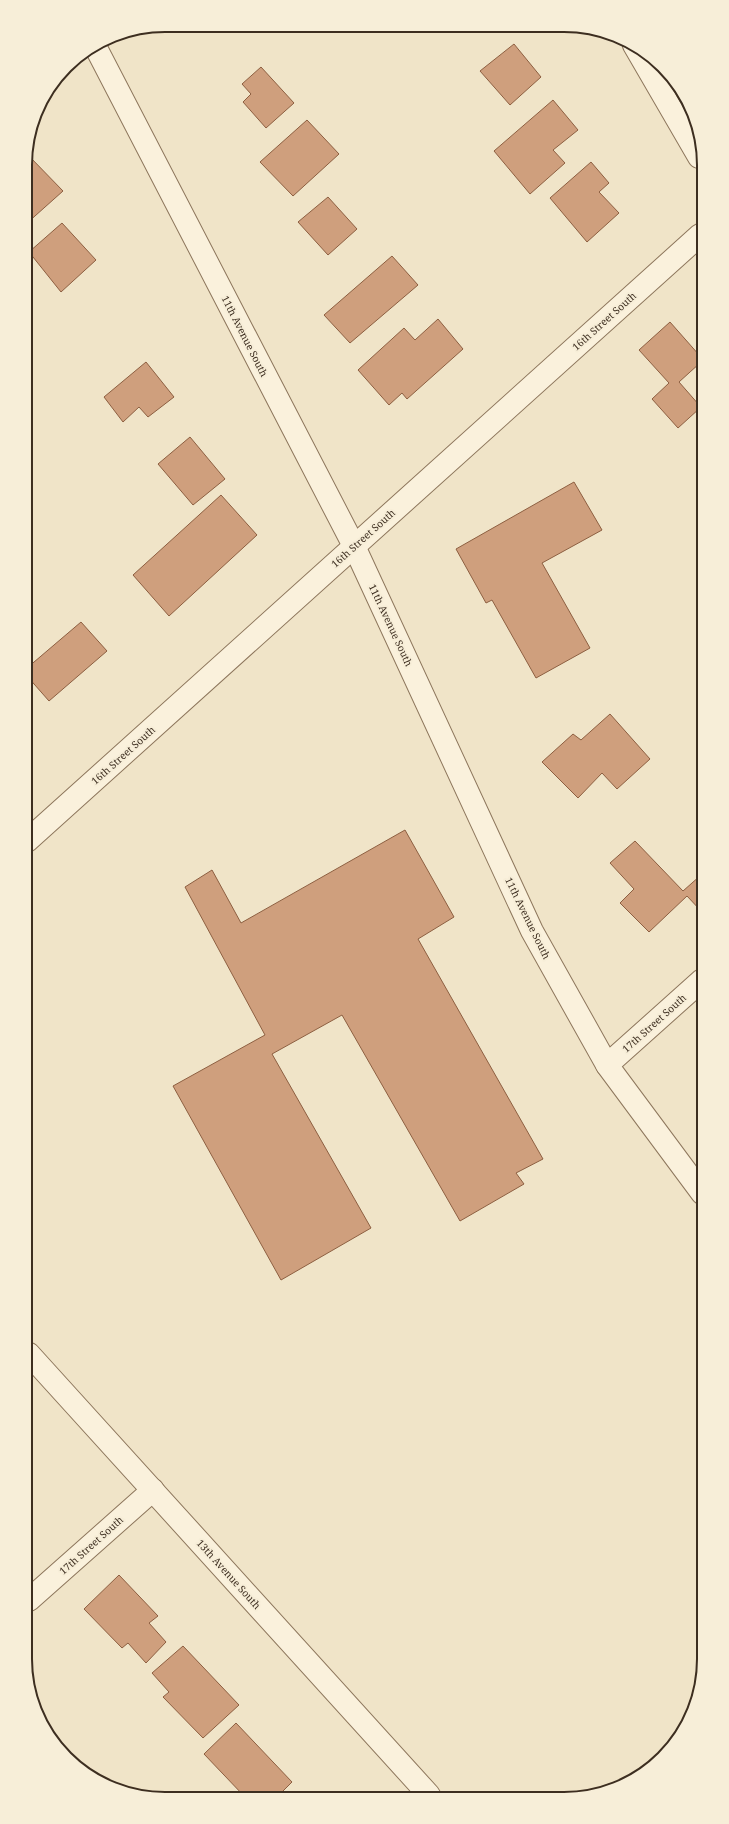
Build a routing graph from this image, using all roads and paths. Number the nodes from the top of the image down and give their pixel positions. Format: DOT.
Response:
graph roads {
  1 [pos="97,51"];
  2 [pos="641,56"];
  3 [pos="696,152"];
  4 [pos="697,238"];
  5 [pos="354,546"];
  6 [pos="32,836"];
  7 [pos="697,985"];
  8 [pos="607,1066"];
  9 [pos="697,1186"];
  10 [pos="32,1357"];
  11 [pos="153,1490"];
  12 [pos="32,1597"];
  13 [pos="426,1792"];
  1 -- 5 [label="street, 11th Avenue South"];
  2 -- 3 [label="street"];
  4 -- 5 [label="street, 16th Street South"];
  5 -- 6 [label="street, 16th Street South"];
  5 -- 8 [label="street, 11th Avenue South"];
  7 -- 8 [label="street, 17th Street South"];
  8 -- 9 [label="street, 11th Avenue South"];
  10 -- 11 [label="street, 13th Avenue South"];
  11 -- 12 [label="street, 17th Street South"];
  11 -- 13 [label="street, 13th Avenue South"];
}
